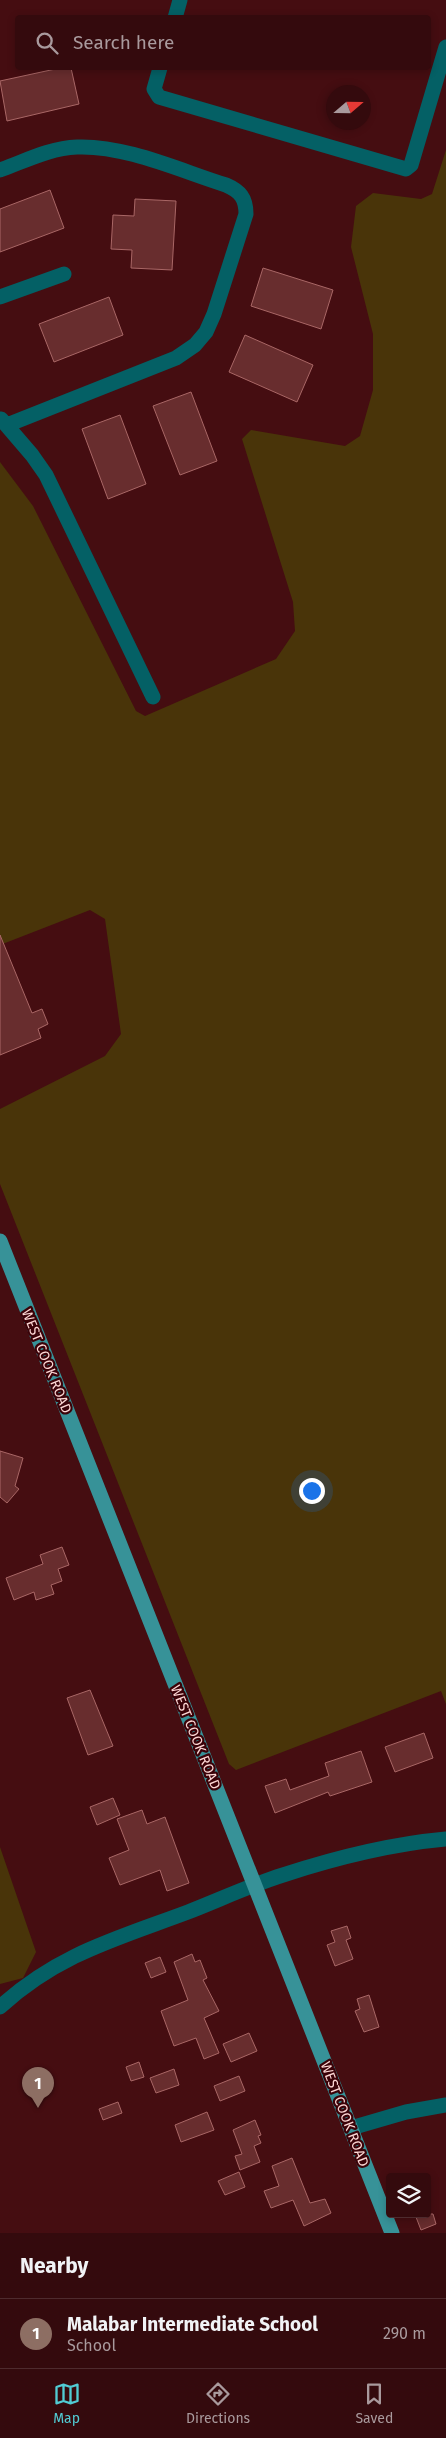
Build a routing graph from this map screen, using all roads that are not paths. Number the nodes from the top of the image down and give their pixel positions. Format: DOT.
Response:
graph roads {
  1 [pos="180,0"];
  2 [pos="176,15"];
  3 [pos="446,47"];
  4 [pos="159,70"];
  5 [pos="0,170"];
  6 [pos="64,274"];
  7 [pos="0,297"];
  8 [pos="3,422"];
  9 [pos="153,697"];
  10 [pos="0,1241"];
  11 [pos="446,1840"];
  12 [pos="256,1886"];
  13 [pos="0,2007"];
  14 [pos="446,2105"];
  15 [pos="351,2128"];
  16 [pos="392,2233"];
  1 -- 2 [label="street"];
  3 -- 4 [label="street"];
  5 -- 8 [label="street"];
  6 -- 7 [label="street"];
  8 -- 9 [label="street"];
  10 -- 12 [label="main road, WEST COOK ROAD"];
  11 -- 12 [label="street"];
  12 -- 13 [label="street"];
  12 -- 15 [label="main road, WEST COOK ROAD"];
  14 -- 15 [label="street"];
  15 -- 16 [label="main road, WEST COOK ROAD"];
}
